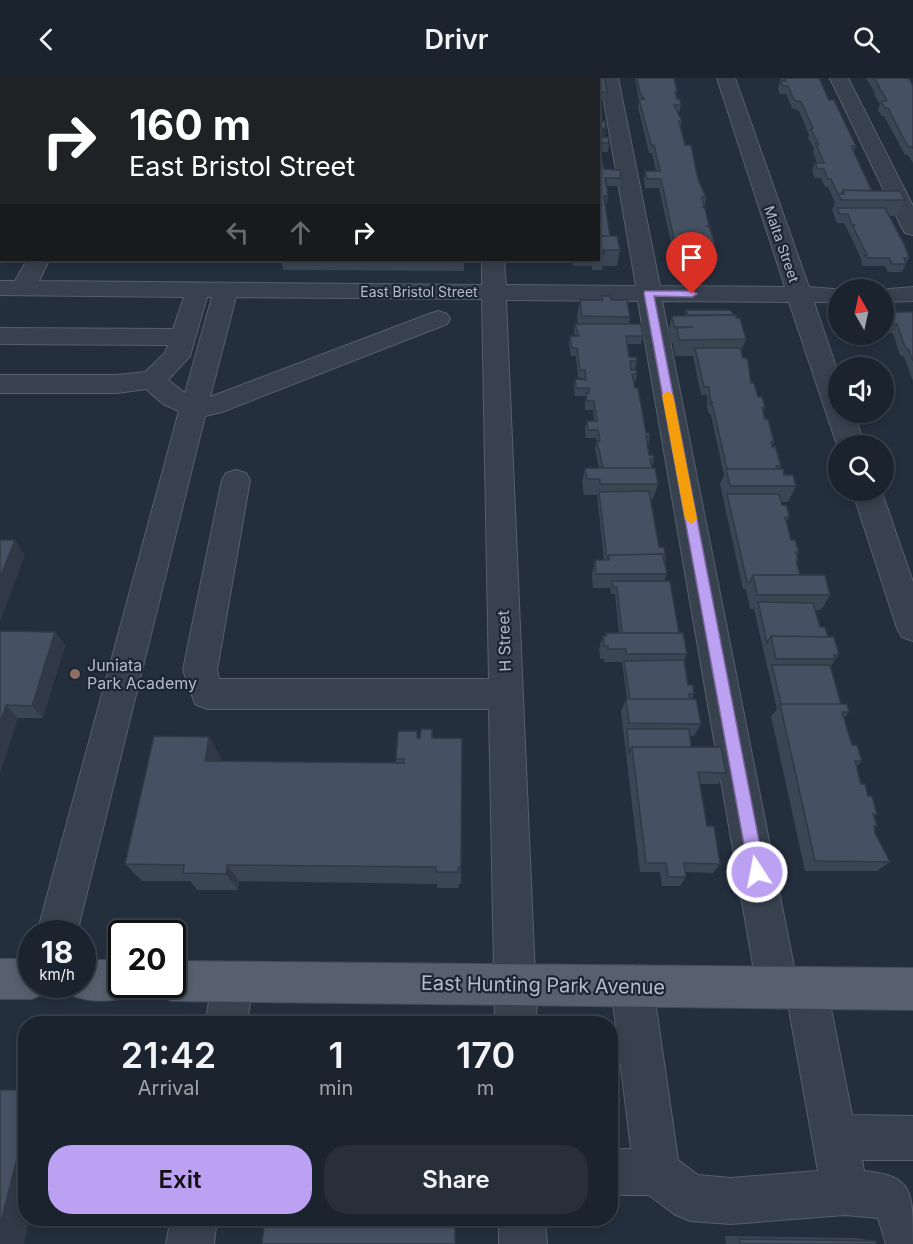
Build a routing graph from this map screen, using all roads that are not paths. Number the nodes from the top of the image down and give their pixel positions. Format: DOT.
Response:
graph roads {
  1 [pos="609,78"];
  2 [pos="726,78"];
  3 [pos="839,78"];
  4 [pos="913,228"];
  5 [pos="37,261"];
  6 [pos="493,261"];
  7 [pos="11,288"];
  8 [pos="198,290"];
  9 [pos="226,290"];
  10 [pos="493,291"];
  11 [pos="649,293"];
  12 [pos="913,294"];
  13 [pos="799,295"];
  14 [pos="828,295"];
  15 [pos="894,295"];
  16 [pos="438,319"];
  17 [pos="0,336"];
  18 [pos="183,337"];
  19 [pos="828,379"];
  20 [pos="152,380"];
  21 [pos="0,384"];
  22 [pos="194,407"];
  23 [pos="236,480"];
  24 [pos="870,501"];
  25 [pos="913,628"];
  26 [pos="506,694"];
  27 [pos="60,920"];
  28 [pos="0,979"];
  29 [pos="18,979"];
  30 [pos="186,981"];
  31 [pos="233,982"];
  32 [pos="632,986"];
  33 [pos="792,988"];
  34 [pos="913,989"];
  35 [pos="515,1004"];
  36 [pos="227,1016"];
  37 [pos="834,1137"];
  38 [pos="913,1138"];
  39 [pos="618,1172"];
  40 [pos="657,1172"];
  41 [pos="845,1192"];
  42 [pos="193,1226"];
  43 [pos="522,1226"];
  44 [pos="190,1244"];
  45 [pos="523,1244"];
  46 [pos="910,1244"];
  1 -- 11 [label="street"];
  2 -- 13 [label="street, Malta Street"];
  3 -- 4 [label="street"];
  5 -- 7 [label="street"];
  6 -- 10 [label="street, H Street"];
  7 -- 8 [label="street, East Bristol Street"];
  8 -- 9 [label="street, East Bristol Street"];
  8 -- 18 [label="street"];
  9 -- 10 [label="street, East Bristol Street"];
  9 -- 22 [label="street"];
  10 -- 11 [label="street, East Bristol Street"];
  10 -- 26 [label="street, H Street"];
  11 -- 13 [label="street, East Bristol Street"];
  11 -- 33 [label="street"];
  12 -- 15 [label="street"];
  13 -- 14 [label="street, East Bristol Street"];
  13 -- 19 [label="street, Malta Street"];
  16 -- 22 [label="street"];
  17 -- 18 [label="street"];
  18 -- 20 [label="street"];
  20 -- 21 [label="street"];
  20 -- 22 [label="street"];
  22 -- 27 [label="street"];
  23 -- 26 [label="street"];
  24 -- 25 [label="street"];
  26 -- 35 [label="street, H Street"];
  28 -- 29 [label="main road"];
  30 -- 31 [label="main road, East Hunting Park Avenue"];
  31 -- 35 [label="main road, East Hunting Park Avenue"];
  31 -- 36 [label="street"];
  32 -- 33 [label="main road, East Hunting Park Avenue"];
  32 -- 35 [label="main road, East Hunting Park Avenue"];
  32 -- 40 [label="street"];
  33 -- 34 [label="main road, East Hunting Park Avenue"];
  33 -- 37 [label="street"];
  37 -- 38 [label="street"];
  37 -- 41 [label="street"];
  39 -- 40 [label="street"];
  40 -- 41 [label="street"];
  41 -- 46 [label="street"];
  42 -- 44 [label="street"];
  43 -- 45 [label="street"];
}
